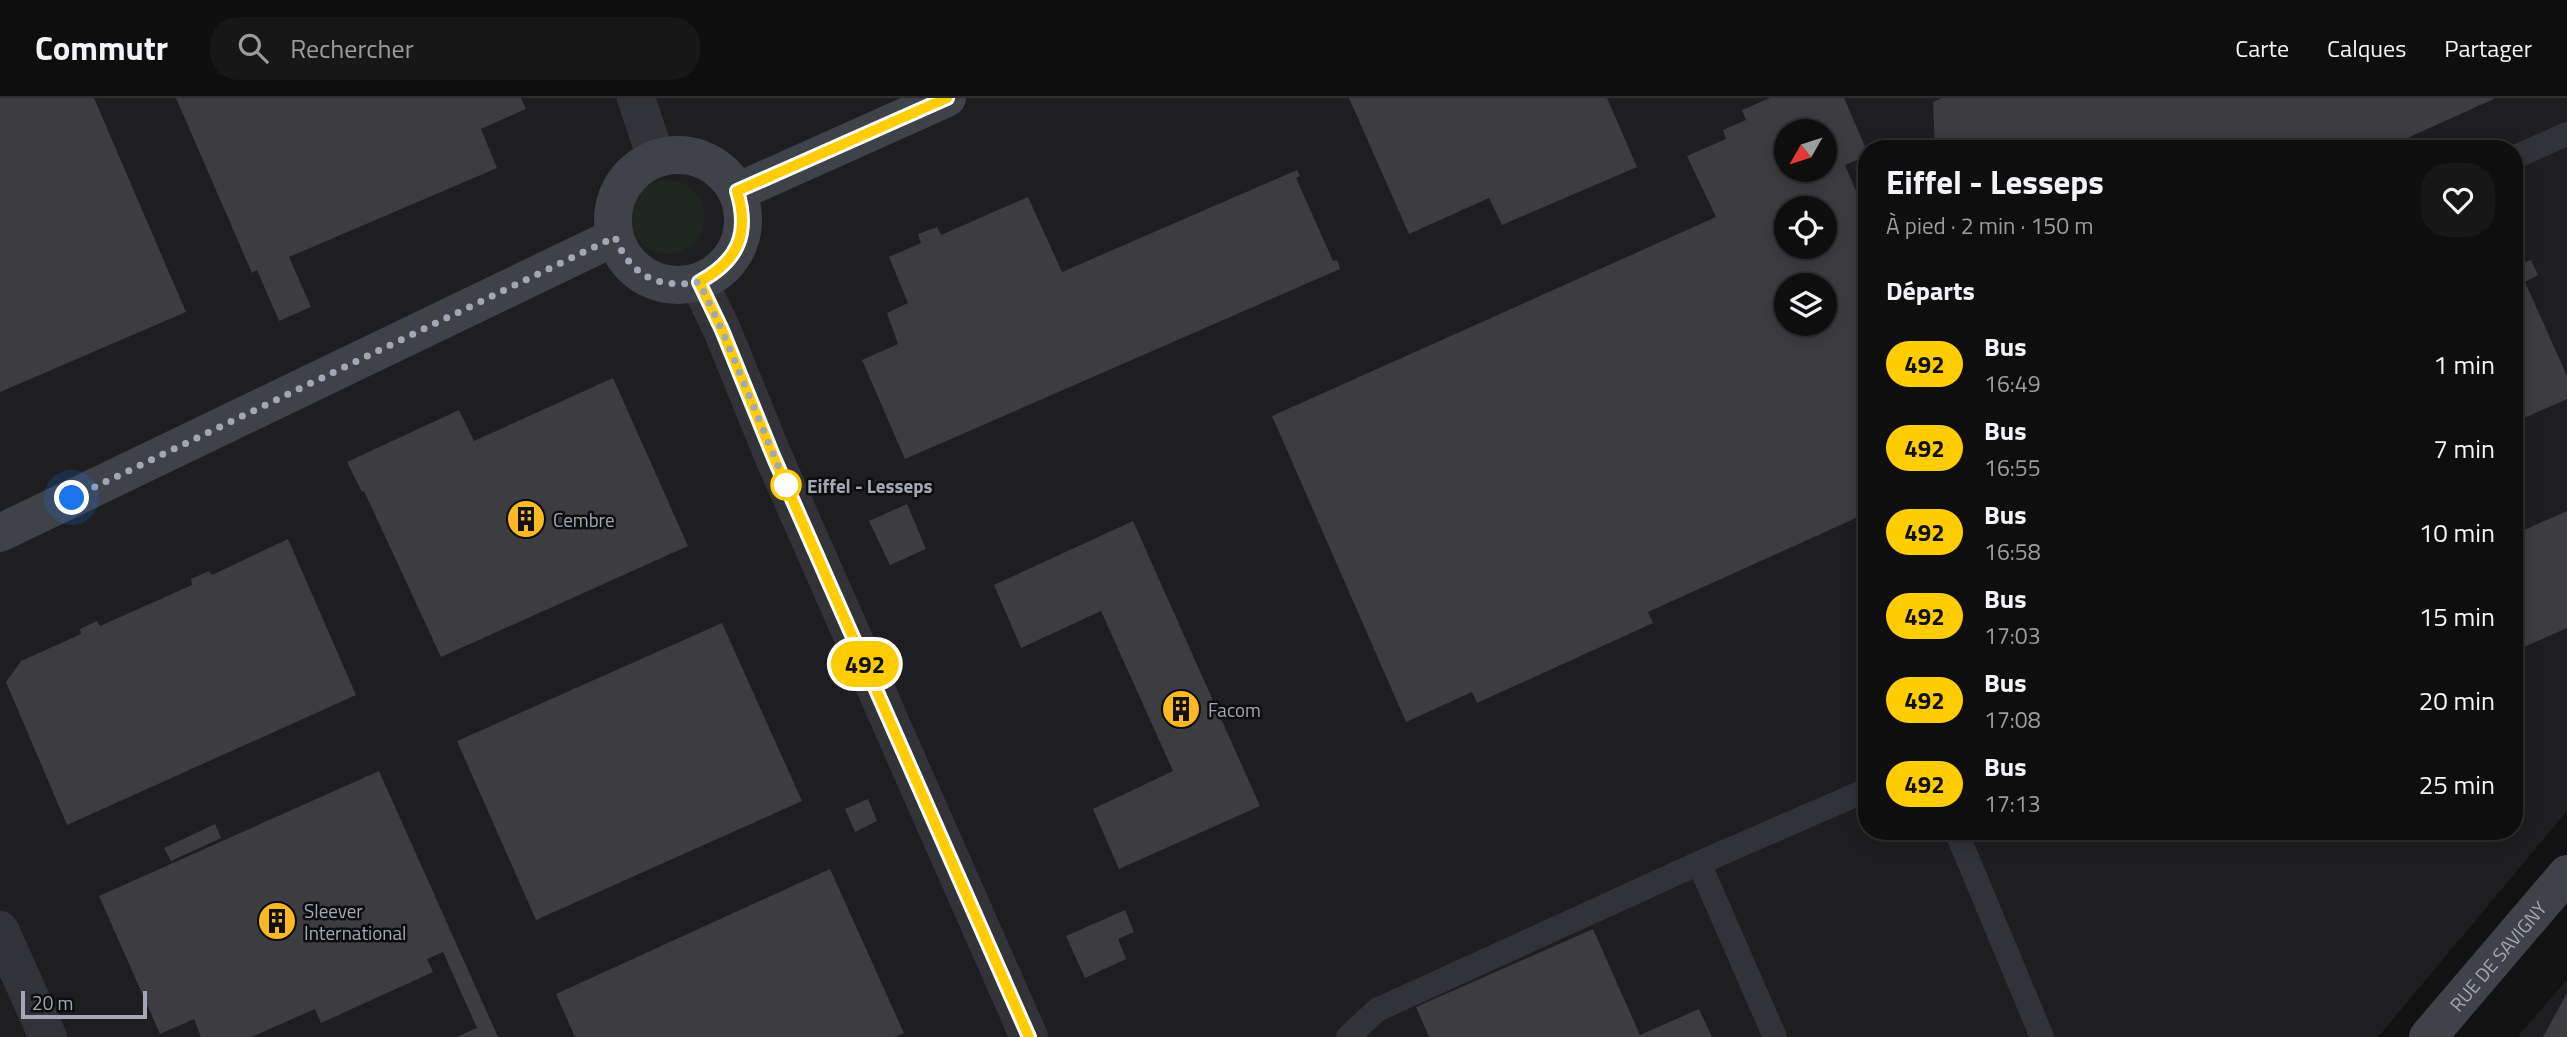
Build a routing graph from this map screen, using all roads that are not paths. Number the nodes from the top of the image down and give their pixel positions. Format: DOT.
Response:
graph roads {
  1 [pos="636,98"];
  2 [pos="947,98"];
  3 [pos="2567,134"];
  4 [pos="2523,153"];
  5 [pos="656,158"];
  6 [pos="737,191"];
  7 [pos="615,237"];
  8 [pos="699,282"];
  9 [pos="0,533"];
  10 [pos="1858,794"];
  11 [pos="1960,840"];
  12 [pos="1699,863"];
  13 [pos="2567,874"];
  14 [pos="0,930"];
  15 [pos="48,1037"];
  16 [pos="1029,1037"];
  17 [pos="1349,1037"];
  18 [pos="1774,1037"];
  19 [pos="2042,1037"];
  20 [pos="2428,1037"];
  1 -- 5 [label="street"];
  2 -- 6 [label="main road"];
  3 -- 4 [label="lane"];
  5 -- 6 [label="main road"];
  5 -- 7 [label="main road"];
  6 -- 8 [label="main road"];
  7 -- 8 [label="main road"];
  7 -- 9 [label="main road"];
  8 -- 16 [label="street"];
  10 -- 12 [label="lane"];
  11 -- 19 [label="lane"];
  12 -- 17 [label="lane"];
  12 -- 18 [label="lane"];
  13 -- 20 [label="main road, RUE DE SAVIGNY"];
  14 -- 15 [label="street"];
}
